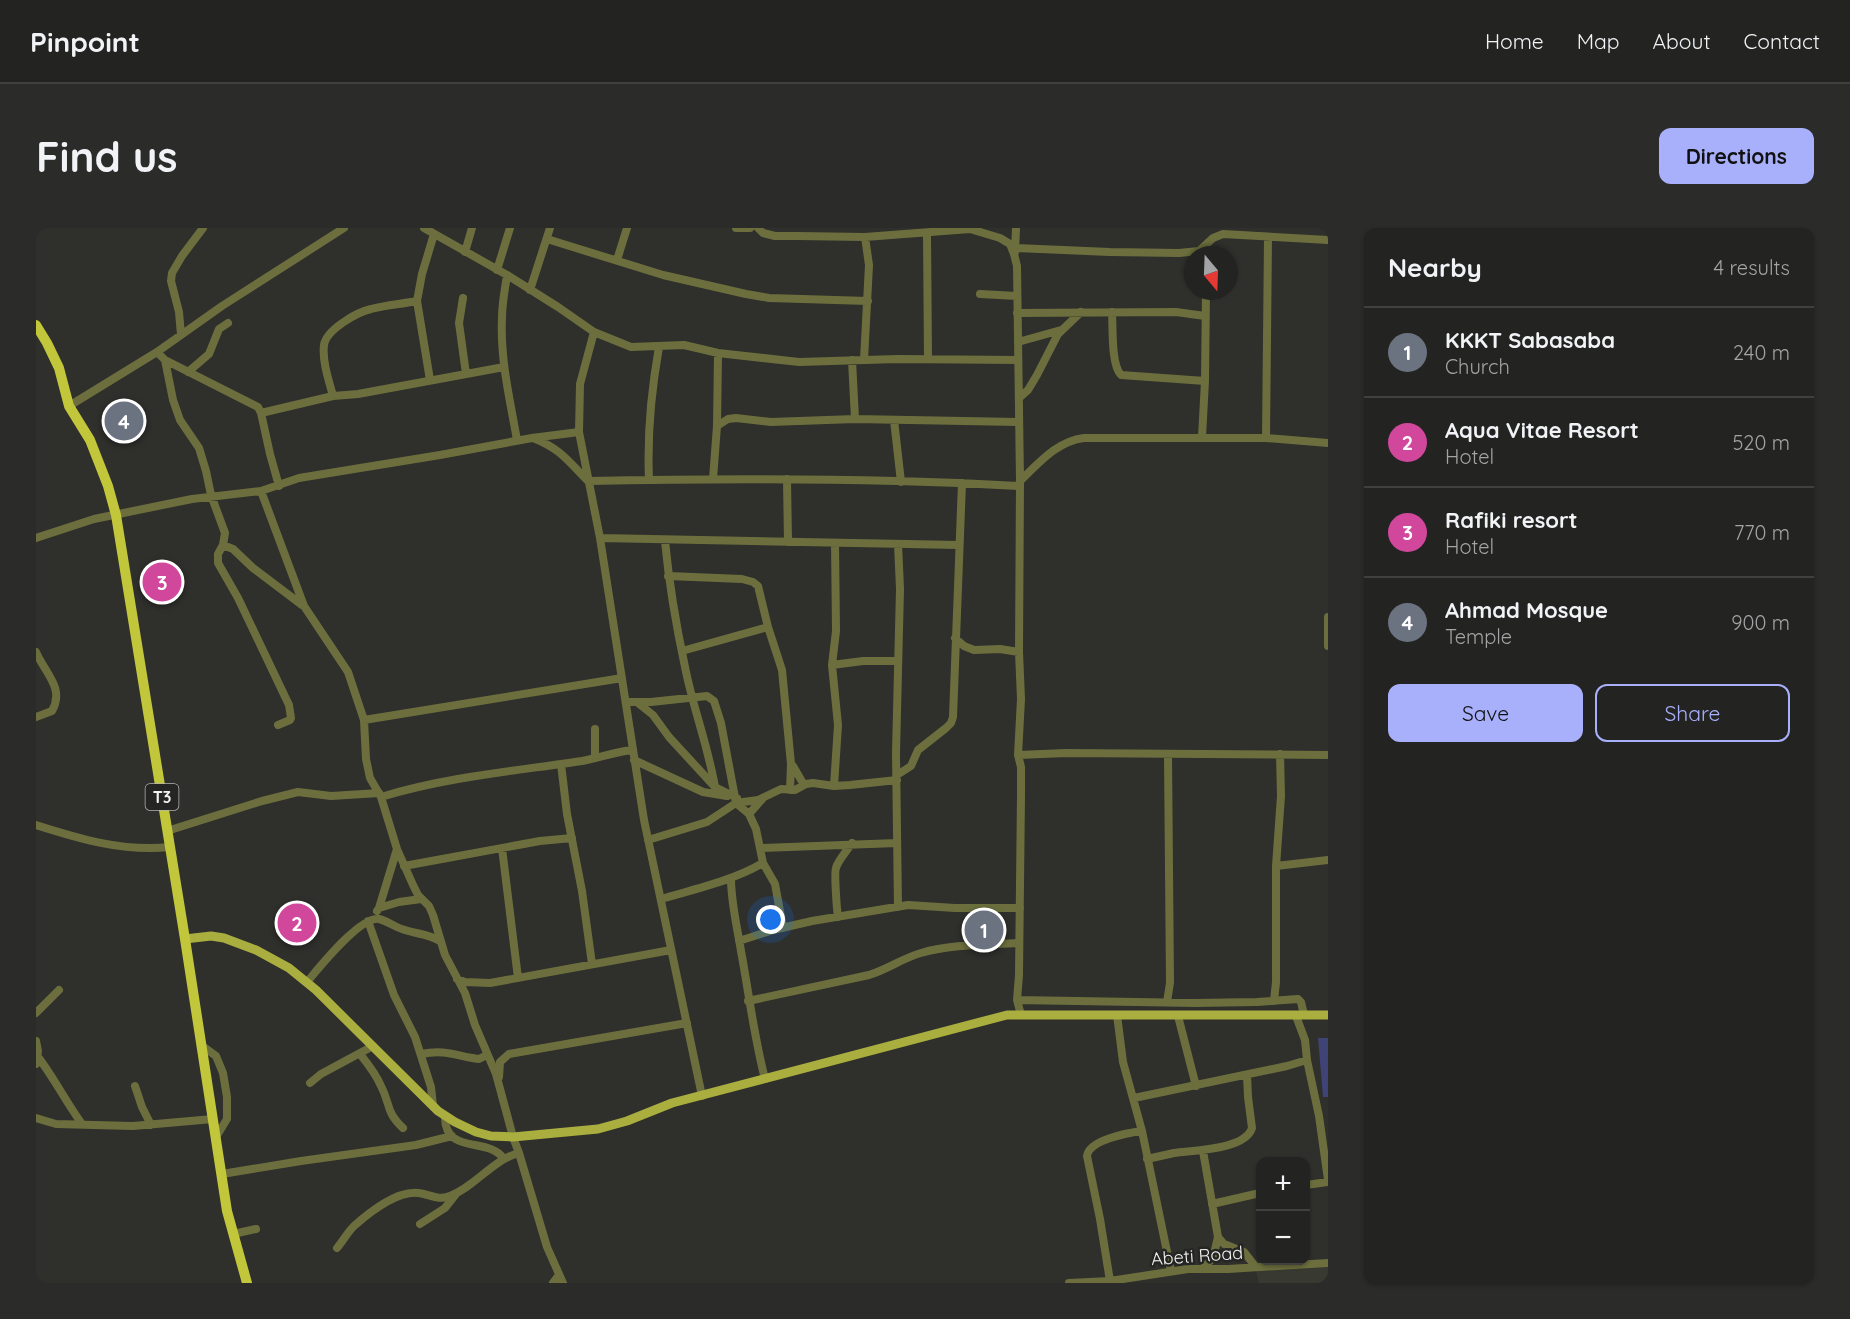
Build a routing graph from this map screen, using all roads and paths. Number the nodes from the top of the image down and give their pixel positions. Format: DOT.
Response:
graph roads {
  1 [pos="203,228"];
  2 [pos="344,228"];
  3 [pos="424,228"];
  4 [pos="472,228"];
  5 [pos="510,228"];
  6 [pos="550,228"];
  7 [pos="627,228"];
  8 [pos="736,228"];
  9 [pos="750,228"];
  10 [pos="758,228"];
  11 [pos="1016,228"];
  12 [pos="971,229"];
  13 [pos="894,231"];
  14 [pos="1287,232"];
  15 [pos="927,233"];
  16 [pos="434,234"];
  17 [pos="865,237"];
  18 [pos="1268,237"];
  19 [pos="547,239"];
  20 [pos="1328,240"];
  21 [pos="1208,244"];
  22 [pos="1015,251"];
  23 [pos="465,252"];
  24 [pos="617,260"];
  25 [pos="497,270"];
  26 [pos="507,275"];
  27 [pos="530,290"];
  28 [pos="980,294"];
  29 [pos="1017,296"];
  30 [pos="463,298"];
  31 [pos="1206,300"];
  32 [pos="417,301"];
  33 [pos="868,301"];
  34 [pos="1081,312"];
  35 [pos="1112,312"];
  36 [pos="1017,313"];
  37 [pos="1205,316"];
  38 [pos="228,323"];
  39 [pos="36,325"];
  40 [pos="1061,330"];
  41 [pos="594,332"];
  42 [pos="181,335"];
  43 [pos="1018,342"];
  44 [pos="659,347"];
  45 [pos="157,352"];
  46 [pos="718,354"];
  47 [pos="928,359"];
  48 [pos="165,360"];
  49 [pos="852,360"];
  50 [pos="864,360"];
  51 [pos="1018,360"];
  52 [pos="504,367"];
  53 [pos="188,372"];
  54 [pos="466,374"];
  55 [pos="430,380"];
  56 [pos="1205,381"];
  57 [pos="333,396"];
  58 [pos="1019,398"];
  59 [pos="69,406"];
  60 [pos="261,413"];
  61 [pos="855,419"];
  62 [pos="894,420"];
  63 [pos="1018,422"];
  64 [pos="717,426"];
  65 [pos="579,432"];
  66 [pos="532,438"];
  67 [pos="1202,438"];
  68 [pos="1266,438"];
  69 [pos="517,440"];
  70 [pos="1328,443"];
  71 [pos="713,479"];
  72 [pos="787,479"];
  73 [pos="649,480"];
  74 [pos="588,481"];
  75 [pos="901,482"];
  76 [pos="962,483"];
  77 [pos="1020,484"];
  78 [pos="279,486"];
  79 [pos="261,491"];
  80 [pos="211,495"];
  81 [pos="116,514"];
  82 [pos="36,538"];
  83 [pos="600,538"];
  84 [pos="665,541"];
  85 [pos="788,542"];
  86 [pos="835,543"];
  87 [pos="898,544"];
  88 [pos="223,545"];
  89 [pos="960,545"];
  90 [pos="668,576"];
  91 [pos="304,606"];
  92 [pos="1328,624"];
  93 [pos="768,627"];
  94 [pos="955,638"];
  95 [pos="1328,646"];
  96 [pos="974,650"];
  97 [pos="682,651"];
  98 [pos="36,652"];
  99 [pos="1019,652"];
  100 [pos="954,654"];
  101 [pos="898,661"];
  102 [pos="832,664"];
  103 [pos="622,678"];
  104 [pos="693,697"];
  105 [pos="626,702"];
  106 [pos="637,702"];
  107 [pos="36,717"];
  108 [pos="364,720"];
  109 [pos="278,725"];
  110 [pos="596,729"];
  111 [pos="632,750"];
  112 [pos="1280,754"];
  113 [pos="1018,755"];
  114 [pos="1168,755"];
  115 [pos="1328,755"];
  116 [pos="595,758"];
  117 [pos="634,760"];
  118 [pos="561,764"];
  119 [pos="791,764"];
  120 [pos="897,778"];
  121 [pos="804,785"];
  122 [pos="834,786"];
  123 [pos="715,787"];
  124 [pos="790,790"];
  125 [pos="380,795"];
  126 [pos="764,797"];
  127 [pos="735,799"];
  128 [pos="749,814"];
  129 [pos="36,825"];
  130 [pos="167,831"];
  131 [pos="572,838"];
  132 [pos="648,840"];
  133 [pos="852,843"];
  134 [pos="897,843"];
  135 [pos="170,847"];
  136 [pos="502,848"];
  137 [pos="760,848"];
  138 [pos="397,849"];
  139 [pos="1328,860"];
  140 [pos="763,863"];
  141 [pos="404,866"];
  142 [pos="1276,866"];
  143 [pos="731,878"];
  144 [pos="421,899"];
  145 [pos="661,899"];
  146 [pos="898,907"];
  147 [pos="379,908"];
  148 [pos="1020,908"];
  149 [pos="838,917"];
  150 [pos="370,920"];
  151 [pos="783,928"];
  152 [pos="185,939"];
  153 [pos="440,941"];
  154 [pos="739,941"];
  155 [pos="1019,943"];
  156 [pos="671,950"];
  157 [pos="592,964"];
  158 [pos="518,978"];
  159 [pos="457,979"];
  160 [pos="307,982"];
  161 [pos="59,990"];
  162 [pos="1017,1000"];
  163 [pos="748,1001"];
  164 [pos="1274,1001"];
  165 [pos="1167,1002"];
  166 [pos="36,1013"];
  167 [pos="1021,1015"];
  168 [pos="1117,1015"];
  169 [pos="1328,1015"];
  170 [pos="1178,1016"];
  171 [pos="1300,1016"];
  172 [pos="687,1023"];
  173 [pos="36,1041"];
  174 [pos="201,1045"];
  175 [pos="373,1046"];
  176 [pos="360,1054"];
  177 [pos="421,1054"];
  178 [pos="487,1054"];
  179 [pos="37,1060"];
  180 [pos="1307,1060"];
  181 [pos="1247,1075"];
  182 [pos="765,1079"];
  183 [pos="310,1083"];
  184 [pos="135,1086"];
  185 [pos="1196,1086"];
  186 [pos="499,1087"];
  187 [pos="702,1096"];
  188 [pos="1134,1098"];
  189 [pos="432,1106"];
  190 [pos="445,1116"];
  191 [pos="36,1118"];
  192 [pos="213,1119"];
  193 [pos="82,1124"];
  194 [pos="151,1125"];
  195 [pos="402,1128"];
  196 [pos="1142,1131"];
  197 [pos="452,1136"];
  198 [pos="216,1137"];
  199 [pos="513,1137"];
  200 [pos="1203,1151"];
  201 [pos="519,1153"];
  202 [pos="503,1158"];
  203 [pos="1147,1159"];
  204 [pos="222,1174"];
  205 [pos="1328,1181"];
  206 [pos="1310,1184"];
  207 [pos="457,1193"];
  208 [pos="1256,1194"];
  209 [pos="1212,1204"];
  210 [pos="420,1224"];
  211 [pos="256,1229"];
  212 [pos="233,1234"];
  213 [pos="1218,1237"];
  214 [pos="337,1248"];
  215 [pos="1328,1263"];
  216 [pos="1255,1266"];
  217 [pos="1202,1269"];
  218 [pos="1171,1271"];
  219 [pos="561,1279"];
  220 [pos="1110,1281"];
  221 [pos="247,1283"];
  222 [pos="553,1283"];
  223 [pos="1069,1283"];
  1 -- 42 [label="street"];
  2 -- 42 [label="street"];
  3 -- 16 [label="street"];
  4 -- 23 [label="street"];
  5 -- 25 [label="street"];
  6 -- 19 [label="street"];
  7 -- 24 [label="street"];
  8 -- 9 [label="street"];
  10 -- 17 [label="street"];
  11 -- 22 [label="street"];
  12 -- 15 [label="street"];
  12 -- 22 [label="street"];
  13 -- 15 [label="street"];
  13 -- 17 [label="street"];
  14 -- 18 [label="street"];
  14 -- 20 [label="street"];
  15 -- 47 [label="street"];
  16 -- 23 [label="street"];
  16 -- 32 [label="street"];
  17 -- 33 [label="street"];
  18 -- 21 [label="street"];
  18 -- 68 [label="street"];
  19 -- 24 [label="street"];
  19 -- 27 [label="street"];
  21 -- 22 [label="street"];
  22 -- 29 [label="street"];
  23 -- 25 [label="street"];
  24 -- 33 [label="street"];
  25 -- 26 [label="street"];
  26 -- 27 [label="street"];
  26 -- 52 [label="street"];
  27 -- 41 [label="street"];
  28 -- 29 [label="street"];
  29 -- 36 [label="street"];
  30 -- 54 [label="street"];
  31 -- 37 [label="street"];
  32 -- 55 [label="street"];
  32 -- 57 [label="street"];
  33 -- 50 [label="street"];
  34 -- 35 [label="street"];
  34 -- 36 [label="street"];
  34 -- 40 [label="street"];
  35 -- 37 [label="street"];
  35 -- 56 [label="street"];
  36 -- 43 [label="street"];
  37 -- 56 [label="street"];
  38 -- 53 [label="street"];
  39 -- 59 [label="highway, T3"];
  40 -- 43 [label="street"];
  40 -- 58 [label="street"];
  41 -- 44 [label="street"];
  41 -- 65 [label="street"];
  42 -- 45 [label="street"];
  43 -- 51 [label="street"];
  44 -- 46 [label="street"];
  44 -- 73 [label="street"];
  45 -- 48 [label="street"];
  45 -- 59 [label="street"];
  46 -- 49 [label="street"];
  46 -- 64 [label="street"];
  47 -- 50 [label="street"];
  47 -- 51 [label="street"];
  48 -- 53 [label="street"];
  48 -- 80 [label="street"];
  49 -- 50 [label="street"];
  49 -- 61 [label="street"];
  51 -- 58 [label="street"];
  52 -- 54 [label="street"];
  52 -- 69 [label="street"];
  53 -- 60 [label="street"];
  54 -- 55 [label="street"];
  55 -- 57 [label="street"];
  56 -- 67 [label="street"];
  57 -- 60 [label="street"];
  58 -- 63 [label="street"];
  59 -- 81 [label="highway, T3"];
  60 -- 78 [label="street"];
  61 -- 62 [label="street"];
  61 -- 64 [label="street"];
  62 -- 63 [label="street"];
  62 -- 75 [label="street"];
  63 -- 77 [label="street"];
  64 -- 71 [label="street"];
  65 -- 66 [label="street"];
  65 -- 74 [label="street"];
  66 -- 69 [label="street"];
  66 -- 74 [label="street"];
  67 -- 68 [label="street"];
  67 -- 77 [label="street"];
  68 -- 70 [label="street"];
  69 -- 78 [label="street"];
  71 -- 72 [label="street"];
  71 -- 73 [label="street"];
  72 -- 75 [label="street"];
  72 -- 85 [label="street"];
  73 -- 74 [label="street"];
  74 -- 83 [label="street"];
  75 -- 76 [label="street"];
  76 -- 77 [label="street"];
  76 -- 89 [label="street"];
  77 -- 99 [label="street"];
  78 -- 79 [label="street"];
  79 -- 80 [label="street"];
  79 -- 91 [label="street"];
  80 -- 81 [label="street"];
  80 -- 88 [label="street"];
  81 -- 82 [label="street"];
  81 -- 130 [label="highway, T3"];
  83 -- 84 [label="street"];
  83 -- 103 [label="street"];
  84 -- 85 [label="street"];
  84 -- 90 [label="street"];
  85 -- 86 [label="street"];
  86 -- 87 [label="street"];
  86 -- 102 [label="street"];
  87 -- 89 [label="street"];
  87 -- 101 [label="street"];
  88 -- 91 [label="street"];
  88 -- 109 [label="street"];
  89 -- 94 [label="street"];
  90 -- 93 [label="street"];
  90 -- 97 [label="street"];
  91 -- 108 [label="street"];
  92 -- 95 [label="street"];
  93 -- 97 [label="street"];
  93 -- 119 [label="street"];
  94 -- 96 [label="street"];
  94 -- 100 [label="street"];
  96 -- 99 [label="street"];
  96 -- 100 [label="street"];
  97 -- 104 [label="street"];
  98 -- 107 [label="street"];
  99 -- 113 [label="street"];
  100 -- 120 [label="street"];
  101 -- 102 [label="street"];
  101 -- 120 [label="street"];
  102 -- 122 [label="street"];
  103 -- 105 [label="street"];
  103 -- 108 [label="street"];
  104 -- 106 [label="street"];
  104 -- 123 [label="street"];
  104 -- 127 [label="street"];
  105 -- 106 [label="street"];
  105 -- 111 [label="street"];
  106 -- 123 [label="street"];
  108 -- 125 [label="street"];
  110 -- 116 [label="street"];
  111 -- 116 [label="street"];
  111 -- 117 [label="street"];
  112 -- 114 [label="street"];
  112 -- 115 [label="street"];
  112 -- 142 [label="street"];
  113 -- 114 [label="street"];
  113 -- 148 [label="street"];
  114 -- 165 [label="street"];
  116 -- 118 [label="street"];
  117 -- 127 [label="street"];
  117 -- 132 [label="street"];
  118 -- 125 [label="street"];
  118 -- 131 [label="street"];
  119 -- 121 [label="street"];
  119 -- 124 [label="street"];
  120 -- 122 [label="street"];
  120 -- 134 [label="street"];
  121 -- 122 [label="street"];
  121 -- 124 [label="street"];
  123 -- 127 [label="street"];
  124 -- 126 [label="street"];
  125 -- 130 [label="street"];
  125 -- 138 [label="street"];
  126 -- 127 [label="street"];
  126 -- 128 [label="street"];
  127 -- 128 [label="street"];
  127 -- 132 [label="street"];
  128 -- 137 [label="street"];
  129 -- 135 [label="street"];
  130 -- 135 [label="highway, T3"];
  131 -- 136 [label="street"];
  131 -- 157 [label="street"];
  132 -- 145 [label="street"];
  133 -- 134 [label="street"];
  133 -- 137 [label="street"];
  133 -- 149 [label="street"];
  134 -- 146 [label="street"];
  135 -- 152 [label="highway, T3"];
  136 -- 141 [label="street"];
  136 -- 158 [label="street"];
  137 -- 140 [label="street"];
  138 -- 141 [label="street"];
  138 -- 147 [label="street"];
  139 -- 142 [label="street"];
  140 -- 143 [label="street"];
  140 -- 151 [label="street"];
  141 -- 144 [label="street"];
  142 -- 164 [label="street"];
  143 -- 145 [label="street"];
  143 -- 154 [label="street"];
  144 -- 147 [label="street"];
  144 -- 153 [label="street"];
  145 -- 156 [label="street"];
  146 -- 148 [label="street"];
  146 -- 149 [label="street"];
  147 -- 150 [label="street"];
  148 -- 155 [label="street"];
  149 -- 151 [label="street"];
  150 -- 153 [label="street"];
  150 -- 160 [label="street"];
  150 -- 177 [label="street"];
  151 -- 154 [label="street"];
  152 -- 160 [label="main road"];
  152 -- 174 [label="highway, T3"];
  153 -- 159 [label="street"];
  154 -- 163 [label="street"];
  155 -- 162 [label="street"];
  155 -- 163 [label="street"];
  156 -- 157 [label="street"];
  156 -- 172 [label="street"];
  157 -- 158 [label="street"];
  158 -- 159 [label="street"];
  159 -- 178 [label="street"];
  160 -- 175 [label="main road"];
  161 -- 166 [label="street"];
  162 -- 165 [label="street"];
  162 -- 167 [label="street"];
  163 -- 182 [label="street"];
  164 -- 165 [label="street"];
  164 -- 171 [label="street"];
  167 -- 168 [label="main road"];
  167 -- 182 [label="main road"];
  168 -- 170 [label="main road"];
  168 -- 188 [label="street"];
  169 -- 171 [label="main road"];
  170 -- 171 [label="main road"];
  170 -- 185 [label="street"];
  171 -- 180 [label="street"];
  172 -- 186 [label="street"];
  172 -- 187 [label="street"];
  173 -- 179 [label="street"];
  174 -- 192 [label="highway, T3"];
  174 -- 198 [label="street"];
  175 -- 176 [label="street"];
  175 -- 189 [label="main road"];
  176 -- 183 [label="street"];
  176 -- 195 [label="street"];
  177 -- 178 [label="street"];
  177 -- 189 [label="street"];
  178 -- 186 [label="street"];
  179 -- 193 [label="street"];
  180 -- 181 [label="street"];
  180 -- 205 [label="street"];
  181 -- 185 [label="street"];
  181 -- 200 [label="street"];
  182 -- 187 [label="main road"];
  184 -- 194 [label="street"];
  185 -- 188 [label="street"];
  186 -- 199 [label="street"];
  187 -- 199 [label="main road"];
  188 -- 196 [label="street"];
  189 -- 190 [label="main road"];
  190 -- 197 [label="street"];
  190 -- 199 [label="main road"];
  191 -- 193 [label="street"];
  192 -- 194 [label="street"];
  192 -- 198 [label="highway, T3"];
  193 -- 194 [label="street"];
  196 -- 203 [label="street"];
  196 -- 220 [label="street"];
  197 -- 202 [label="street"];
  197 -- 204 [label="street"];
  198 -- 204 [label="highway, T3"];
  199 -- 201 [label="street"];
  200 -- 203 [label="street"];
  200 -- 209 [label="street"];
  201 -- 202 [label="street"];
  201 -- 219 [label="street"];
  202 -- 207 [label="street"];
  203 -- 218 [label="street"];
  204 -- 212 [label="highway, T3"];
  205 -- 206 [label="street"];
  207 -- 210 [label="street"];
  207 -- 214 [label="street"];
  208 -- 209 [label="street"];
  209 -- 213 [label="street"];
  211 -- 212 [label="street"];
  212 -- 221 [label="highway, T3"];
  213 -- 216 [label="street"];
  213 -- 217 [label="street"];
  215 -- 216 [label="street, Abeti Road"];
  216 -- 217 [label="street, Abeti Road"];
  217 -- 218 [label="street, Abeti Road"];
  218 -- 220 [label="street, Abeti Road"];
  219 -- 222 [label="street"];
  220 -- 223 [label="street, Abeti Road"];
}
